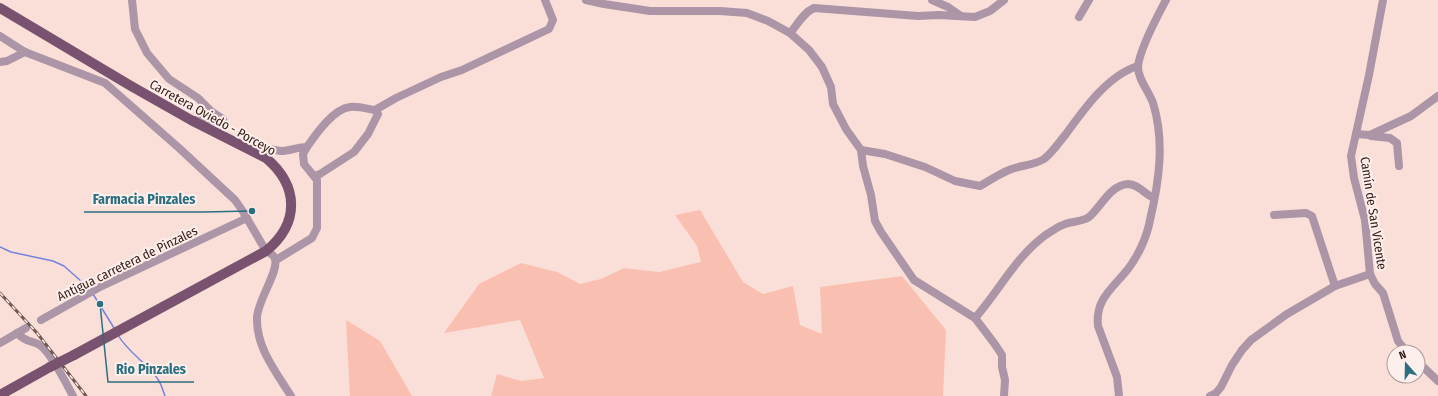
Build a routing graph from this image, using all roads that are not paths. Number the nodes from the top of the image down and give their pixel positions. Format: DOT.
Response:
graph roads {
  1 [pos="132,0"];
  2 [pos="545,0"];
  3 [pos="550,0"];
  4 [pos="586,0"];
  5 [pos="932,0"];
  6 [pos="1004,0"];
  7 [pos="1089,0"];
  8 [pos="1166,0"];
  9 [pos="1383,0"];
  10 [pos="0,8"];
  11 [pos="962,17"];
  12 [pos="1079,17"];
  13 [pos="790,33"];
  14 [pos="0,36"];
  15 [pos="25,52"];
  16 [pos="0,62"];
  17 [pos="1138,66"];
  18 [pos="1438,96"];
  19 [pos="375,110"];
  20 [pos="193,121"];
  21 [pos="1356,134"];
  22 [pos="1370,135"];
  23 [pos="242,145"];
  24 [pos="307,147"];
  25 [pos="861,150"];
  26 [pos="1399,166"];
  27 [pos="314,176"];
  28 [pos="1154,198"];
  29 [pos="1274,215"];
  30 [pos="247,218"];
  31 [pos="266,251"];
  32 [pos="276,260"];
  33 [pos="1370,274"];
  34 [pos="1335,286"];
  35 [pos="975,318"];
  36 [pos="41,320"];
  37 [pos="26,328"];
  38 [pos="17,334"];
  39 [pos="0,343"];
  40 [pos="1400,344"];
  41 [pos="1426,370"];
  42 [pos="1438,381"];
  43 [pos="5,394"];
  44 [pos="73,396"];
  45 [pos="291,396"];
  46 [pos="1004,396"];
  47 [pos="1119,396"];
  48 [pos="1210,396"];
  1 -- 20 [label="street"];
  2 -- 3 [label="street"];
  2 -- 19 [label="street"];
  4 -- 13 [label="street"];
  5 -- 11 [label="street"];
  6 -- 11 [label="street"];
  7 -- 12 [label="street"];
  8 -- 17 [label="street"];
  9 -- 21 [label="street, Camín de San Vicente"];
  10 -- 20 [label="main road, Carretera Oviedo - Porceyo"];
  11 -- 13 [label="street"];
  13 -- 25 [label="street"];
  14 -- 15 [label="street"];
  15 -- 16 [label="street"];
  15 -- 30 [label="street"];
  17 -- 25 [label="street"];
  17 -- 28 [label="street"];
  18 -- 22 [label="street"];
  19 -- 24 [label="street"];
  19 -- 27 [label="street"];
  20 -- 23 [label="main road, Carretera Oviedo - Porceyo"];
  21 -- 22 [label="street"];
  21 -- 33 [label="street, Camín de San Vicente"];
  22 -- 26 [label="street"];
  23 -- 24 [label="street"];
  23 -- 31 [label="main road, Carretera Oviedo - Porceyo"];
  24 -- 27 [label="street"];
  25 -- 35 [label="street"];
  27 -- 32 [label="street"];
  28 -- 35 [label="street"];
  28 -- 47 [label="street"];
  29 -- 34 [label="street"];
  30 -- 31 [label="street"];
  30 -- 36 [label="street, Antigua carretera de Pinzales"];
  31 -- 32 [label="street"];
  31 -- 43 [label="main road, Carretera Oviedo - Porceyo, bridge"];
  32 -- 45 [label="street"];
  33 -- 34 [label="street"];
  33 -- 40 [label="street, Camín de San Vicente"];
  34 -- 48 [label="street"];
  35 -- 46 [label="street"];
  37 -- 38 [label="street"];
  38 -- 39 [label="street"];
  38 -- 44 [label="street"];
  41 -- 42 [label="street"];
}
